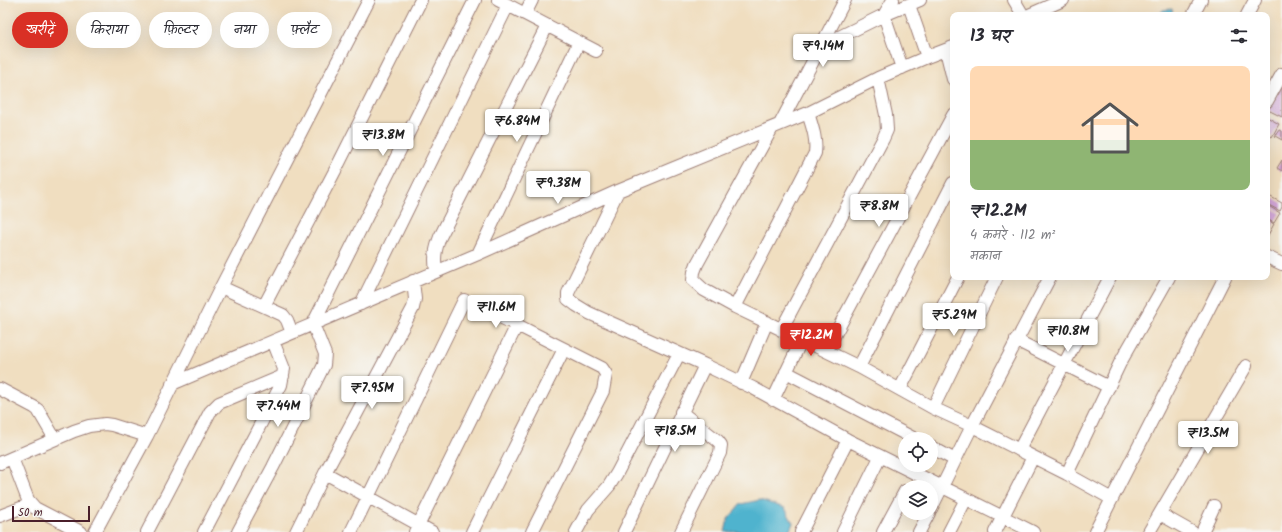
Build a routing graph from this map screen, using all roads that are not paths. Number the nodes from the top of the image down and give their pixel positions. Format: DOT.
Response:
graph roads {
  1 [pos="369,0"];
  2 [pos="421,0"];
  3 [pos="474,0"];
  4 [pos="532,0"];
  5 [pos="845,0"];
  6 [pos="892,0"];
  7 [pos="1014,0"];
  8 [pos="1063,0"];
  9 [pos="1201,0"];
  10 [pos="1254,0"];
  11 [pos="503,3"];
  12 [pos="914,3"];
  13 [pos="1020,12"];
  14 [pos="1036,12"];
  15 [pos="1195,12"];
  16 [pos="1248,12"];
  17 [pos="525,14"];
  18 [pos="884,15"];
  19 [pos="547,26"];
  20 [pos="579,42"];
  21 [pos="821,46"];
  22 [pos="950,49"];
  23 [pos="596,51"];
  24 [pos="927,57"];
  25 [pos="902,68"];
  26 [pos="1282,74"];
  27 [pos="878,78"];
  28 [pos="1270,96"];
  29 [pos="808,113"];
  30 [pos="950,121"];
  31 [pos="776,126"];
  32 [pos="950,189"];
  33 [pos="618,191"];
  34 [pos="478,254"];
  35 [pos="1270,258"];
  36 [pos="1282,264"];
  37 [pos="436,272"];
  38 [pos="956,280"];
  39 [pos="996,280"];
  40 [pos="1048,280"];
  41 [pos="1108,280"];
  42 [pos="1166,280"];
  43 [pos="1223,280"];
  44 [pos="413,281"];
  45 [pos="221,287"];
  46 [pos="361,304"];
  47 [pos="264,306"];
  48 [pos="736,307"];
  49 [pos="767,322"];
  50 [pos="314,324"];
  51 [pos="517,325"];
  52 [pos="781,330"];
  53 [pos="292,333"];
  54 [pos="802,339"];
  55 [pos="1016,340"];
  56 [pos="273,341"];
  57 [pos="564,349"];
  58 [pos="826,351"];
  59 [pos="680,354"];
  60 [pos="1064,364"];
  61 [pos="705,365"];
  62 [pos="1246,366"];
  63 [pos="859,367"];
  64 [pos="786,372"];
  65 [pos="283,376"];
  66 [pos="741,383"];
  67 [pos="172,384"];
  68 [pos="1109,387"];
  69 [pos="0,389"];
  70 [pos="900,389"];
  71 [pos="773,400"];
  72 [pos="933,408"];
  73 [pos="681,412"];
  74 [pos="972,426"];
  75 [pos="902,432"];
  76 [pos="147,436"];
  77 [pos="55,439"];
  78 [pos="848,440"];
  79 [pos="1019,450"];
  80 [pos="938,451"];
  81 [pos="880,457"];
  82 [pos="1033,457"];
  83 [pos="12,458"];
  84 [pos="955,460"];
  85 [pos="0,463"];
  86 [pos="325,473"];
  87 [pos="914,474"];
  88 [pos="1067,474"];
  89 [pos="911,480"];
  90 [pos="942,487"];
  91 [pos="938,495"];
  92 [pos="369,498"];
  93 [pos="966,499"];
  94 [pos="1112,500"];
  95 [pos="31,504"];
  96 [pos="898,504"];
  97 [pos="1214,506"];
  98 [pos="1160,514"];
  99 [pos="0,516"];
  100 [pos="1003,516"];
  101 [pos="926,520"];
  102 [pos="64,528"];
  103 [pos="417,528"];
  104 [pos="81,532"];
  105 [pos="95,532"];
  106 [pos="147,532"];
  107 [pos="204,532"];
  108 [pos="238,532"];
  109 [pos="296,532"];
  110 [pos="351,532"];
  111 [pos="432,532"];
  112 [pos="472,532"];
  113 [pos="532,532"];
  114 [pos="576,532"];
  115 [pos="624,532"];
  116 [pos="681,532"];
  117 [pos="801,532"];
  118 [pos="843,532"];
  119 [pos="883,532"];
  120 [pos="920,532"];
  121 [pos="949,532"];
  122 [pos="995,532"];
  123 [pos="1033,532"];
  124 [pos="1095,532"];
  125 [pos="1149,532"];
  126 [pos="1192,532"];
  127 [pos="1202,532"];
  1 -- 45 [label="street"];
  2 -- 47 [label="street"];
  3 -- 50 [label="street"];
  4 -- 17 [label="street"];
  5 -- 21 [label="street"];
  6 -- 18 [label="street"];
  7 -- 13 [label="street"];
  8 -- 14 [label="street"];
  9 -- 15 [label="street"];
  10 -- 16 [label="street"];
  11 -- 17 [label="street"];
  11 -- 46 [label="street"];
  12 -- 18 [label="street"];
  12 -- 24 [label="street"];
  17 -- 19 [label="street"];
  18 -- 21 [label="street"];
  18 -- 25 [label="street"];
  19 -- 20 [label="street"];
  19 -- 37 [label="street"];
  20 -- 23 [label="street"];
  20 -- 34 [label="street"];
  21 -- 31 [label="street"];
  22 -- 24 [label="street"];
  24 -- 25 [label="street"];
  25 -- 27 [label="street"];
  26 -- 28 [label="street"];
  27 -- 29 [label="street"];
  27 -- 52 [label="street"];
  29 -- 31 [label="street"];
  29 -- 48 [label="street"];
  30 -- 58 [label="street"];
  31 -- 33 [label="street"];
  31 -- 48 [label="street"];
  32 -- 63 [label="street"];
  33 -- 34 [label="street"];
  33 -- 59 [label="street"];
  34 -- 37 [label="street"];
  35 -- 36 [label="street"];
  37 -- 44 [label="street"];
  38 -- 70 [label="street"];
  39 -- 72 [label="street"];
  40 -- 55 [label="street"];
  41 -- 60 [label="street"];
  42 -- 68 [label="street"];
  43 -- 94 [label="street"];
  44 -- 46 [label="street"];
  44 -- 86 [label="street"];
  45 -- 47 [label="street"];
  45 -- 67 [label="street"];
  46 -- 50 [label="street"];
  47 -- 53 [label="street"];
  48 -- 49 [label="street"];
  49 -- 52 [label="street"];
  49 -- 66 [label="street"];
  50 -- 53 [label="street"];
  50 -- 108 [label="street"];
  51 -- 57 [label="street"];
  51 -- 92 [label="street"];
  51 -- 103 [label="street"];
  52 -- 54 [label="street"];
  53 -- 56 [label="street"];
  54 -- 58 [label="street"];
  54 -- 64 [label="street"];
  55 -- 60 [label="street"];
  55 -- 74 [label="street"];
  56 -- 65 [label="street"];
  56 -- 67 [label="street"];
  57 -- 112 [label="street"];
  57 -- 113 [label="street"];
  58 -- 63 [label="street"];
  59 -- 61 [label="street"];
  59 -- 114 [label="street"];
  60 -- 68 [label="street"];
  60 -- 79 [label="street"];
  61 -- 66 [label="street"];
  61 -- 73 [label="street"];
  62 -- 98 [label="street"];
  63 -- 70 [label="street"];
  64 -- 71 [label="street"];
  64 -- 75 [label="street"];
  65 -- 106 [label="street"];
  65 -- 107 [label="street"];
  66 -- 71 [label="street"];
  67 -- 76 [label="street"];
  68 -- 88 [label="street"];
  69 -- 77 [label="street"];
  70 -- 72 [label="street"];
  71 -- 78 [label="street"];
  72 -- 74 [label="street"];
  73 -- 115 [label="street"];
  73 -- 116 [label="street"];
  74 -- 79 [label="street"];
  74 -- 84 [label="street"];
  76 -- 77 [label="street"];
  76 -- 105 [label="street"];
  77 -- 83 [label="street"];
  78 -- 81 [label="street"];
  78 -- 117 [label="street"];
  79 -- 82 [label="street"];
  80 -- 84 [label="street"];
  81 -- 87 [label="street"];
  81 -- 118 [label="street"];
  82 -- 88 [label="street"];
  82 -- 100 [label="street"];
  83 -- 85 [label="street"];
  83 -- 95 [label="street"];
  84 -- 90 [label="street"];
  86 -- 92 [label="street"];
  86 -- 109 [label="street"];
  87 -- 89 [label="street"];
  87 -- 90 [label="street"];
  88 -- 94 [label="street"];
  90 -- 91 [label="street"];
  90 -- 93 [label="street"];
  92 -- 103 [label="street"];
  92 -- 110 [label="street"];
  93 -- 100 [label="street"];
  93 -- 121 [label="street"];
  94 -- 124 [label="street"];
  95 -- 99 [label="street"];
  95 -- 102 [label="street"];
  96 -- 119 [label="street"];
  97 -- 127 [label="street"];
  98 -- 125 [label="street"];
  98 -- 126 [label="street"];
  100 -- 122 [label="street"];
  100 -- 123 [label="street"];
  101 -- 120 [label="street"];
  102 -- 104 [label="street"];
  103 -- 111 [label="street"];
}
